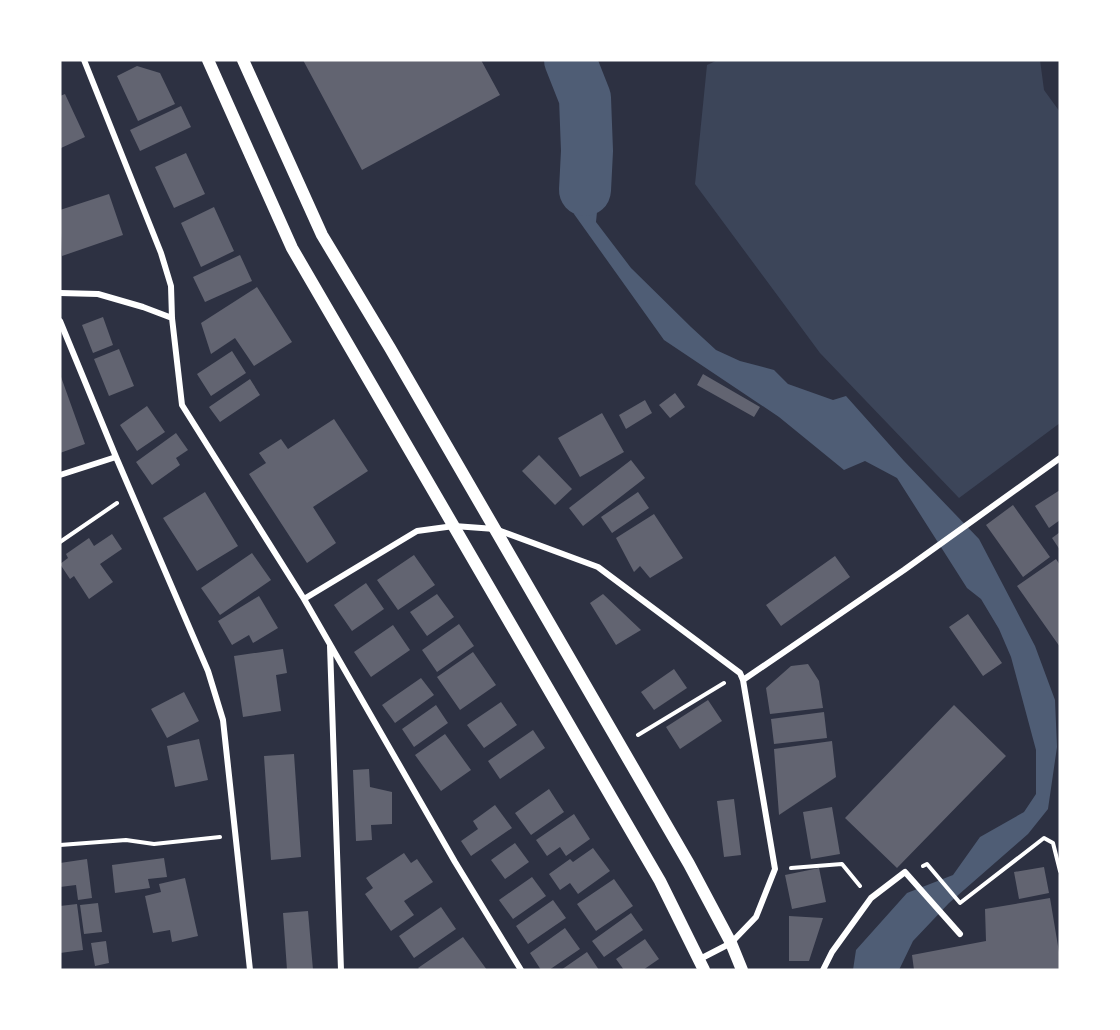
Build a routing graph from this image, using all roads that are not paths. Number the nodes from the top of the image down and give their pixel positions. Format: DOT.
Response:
graph roads {
  1 [pos="84,60"];
  2 [pos="208,60"];
  3 [pos="243,60"];
  4 [pos="60,293"];
  5 [pos="172,318"];
  6 [pos="60,321"];
  7 [pos="116,457"];
  8 [pos="1060,458"];
  9 [pos="60,475"];
  10 [pos="454,526"];
  11 [pos="495,529"];
  12 [pos="304,599"];
  13 [pos="330,646"];
  14 [pos="742,676"];
  15 [pos="960,934"];
  16 [pos="731,943"];
  17 [pos="702,965"];
  18 [pos="250,970"];
  19 [pos="341,970"];
  20 [pos="521,970"];
  21 [pos="742,970"];
  22 [pos="823,970"];
  1 -- 5 [label="street"];
  2 -- 10 [label="main road"];
  3 -- 11 [label="main road"];
  4 -- 5 [label="street"];
  5 -- 12 [label="street"];
  6 -- 7 [label="street"];
  7 -- 9 [label="street"];
  7 -- 18 [label="street"];
  8 -- 14 [label="street"];
  10 -- 11 [label="street"];
  10 -- 12 [label="street"];
  10 -- 17 [label="main road"];
  11 -- 14 [label="street"];
  11 -- 16 [label="main road"];
  12 -- 13 [label="street"];
  13 -- 19 [label="street"];
  13 -- 20 [label="street"];
  14 -- 16 [label="street"];
  15 -- 22 [label="street"];
  16 -- 17 [label="street"];
  16 -- 21 [label="main road"];
}
